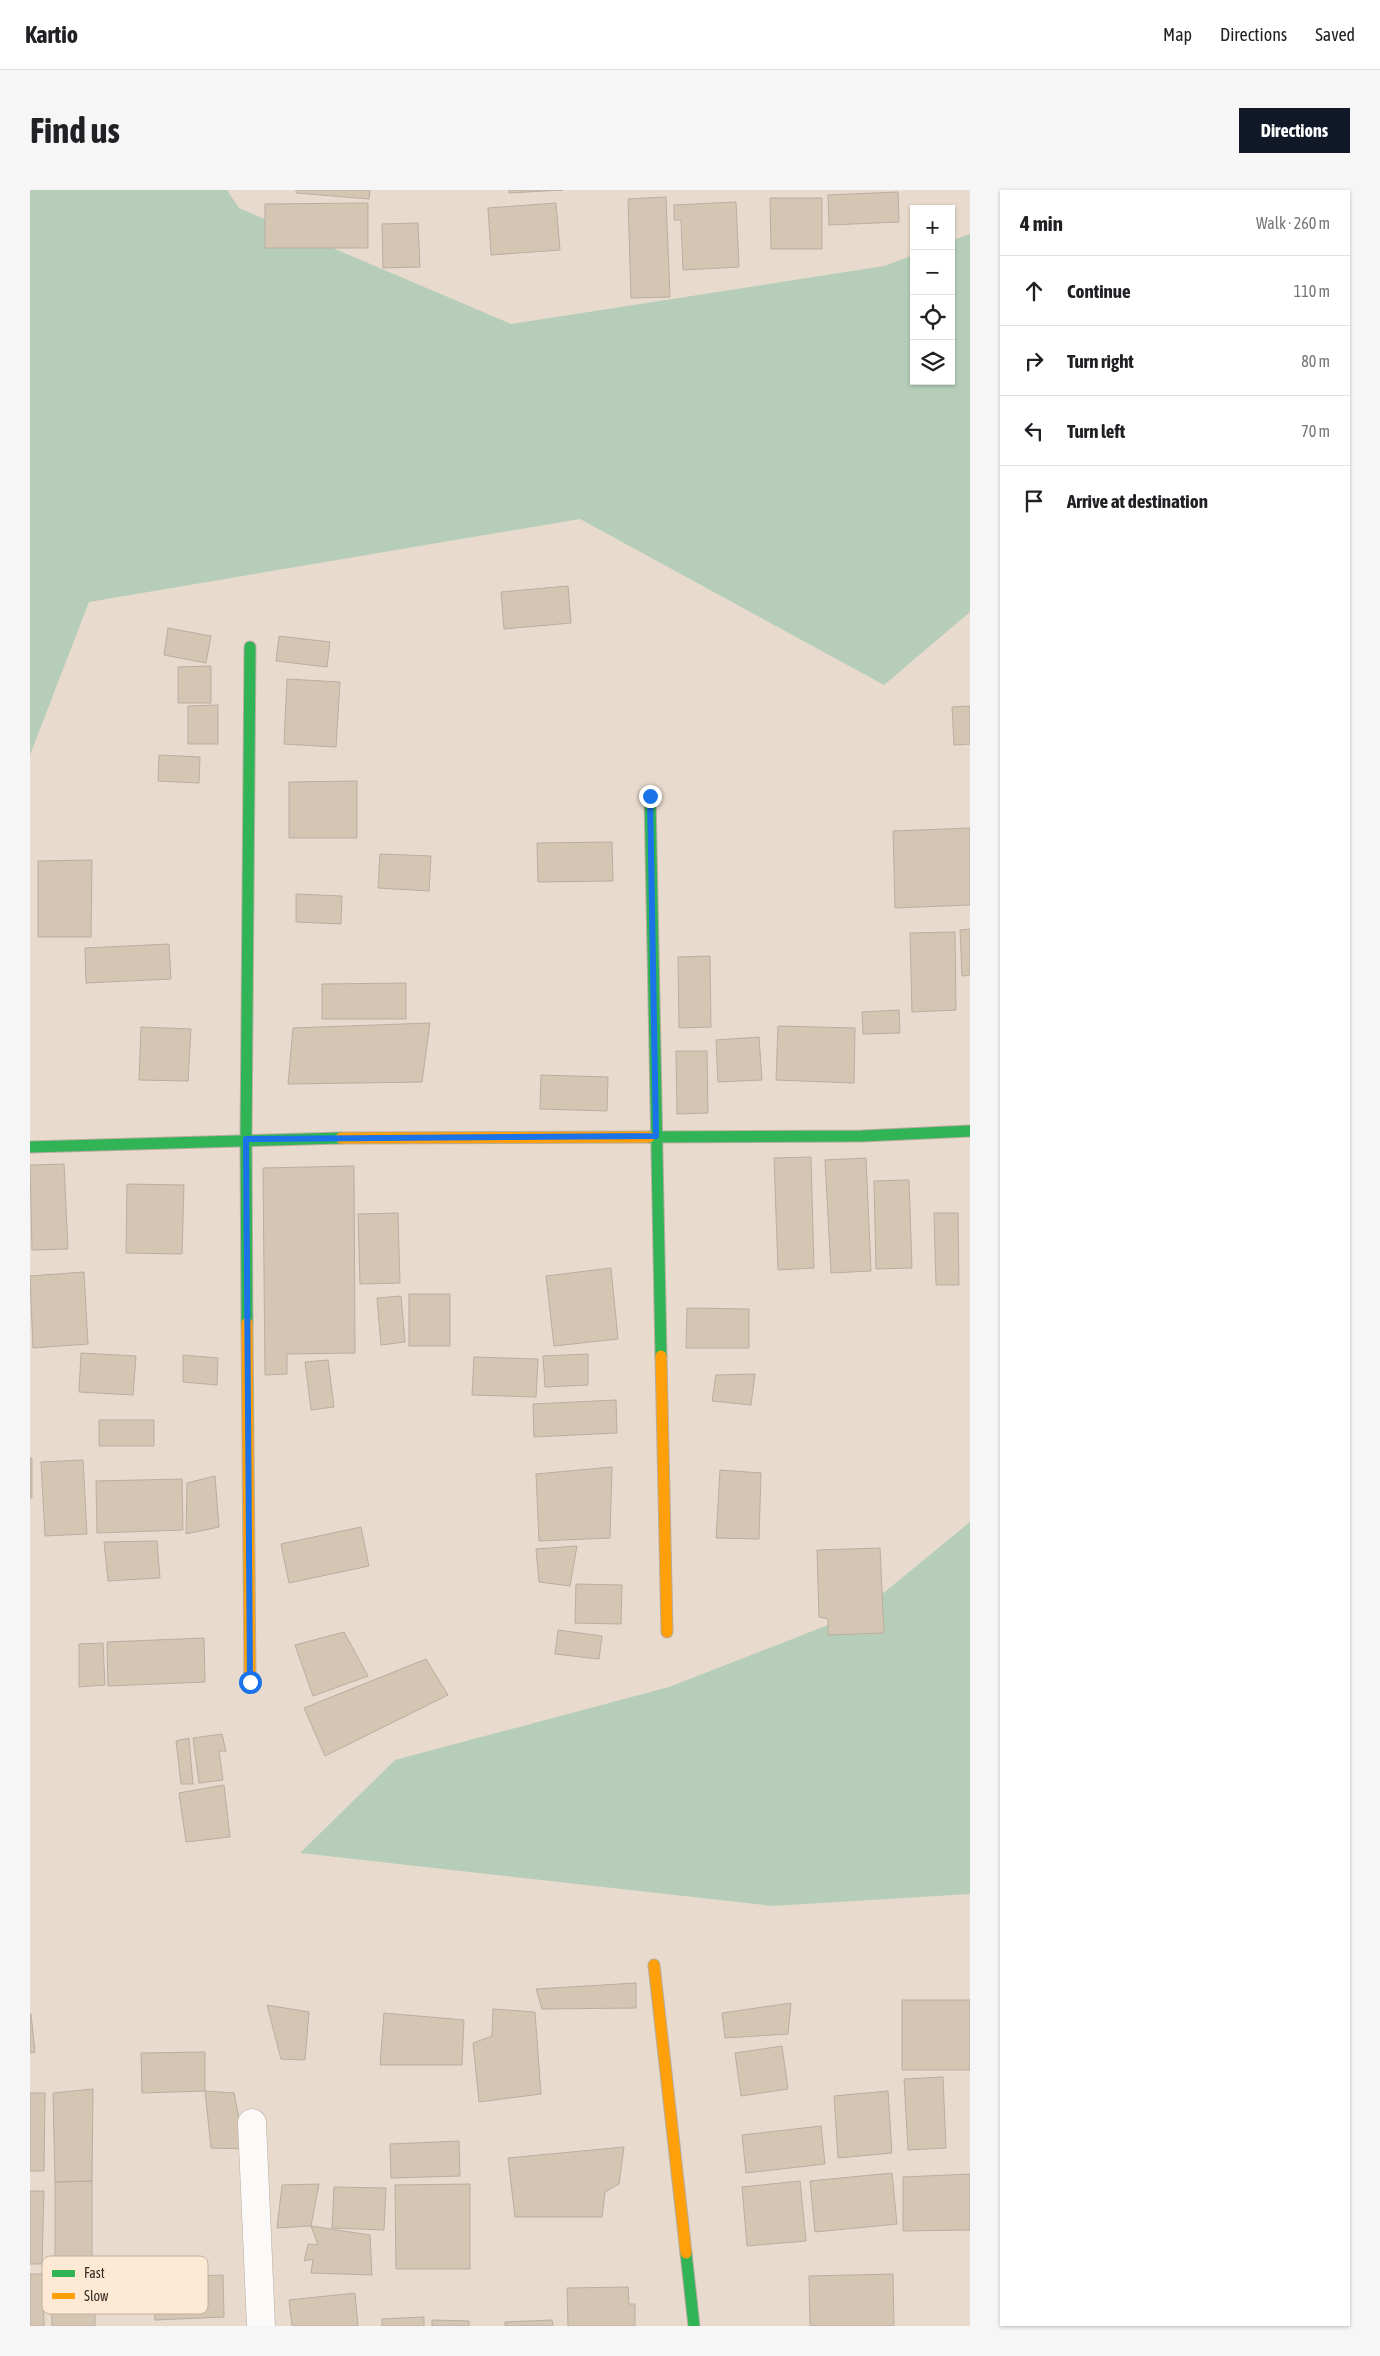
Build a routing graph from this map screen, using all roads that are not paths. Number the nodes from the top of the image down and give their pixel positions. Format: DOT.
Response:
graph roads {
  1 [pos="250,647"];
  2 [pos="650,796"];
  3 [pos="970,1131"];
  4 [pos="656,1136"];
  5 [pos="246,1139"];
  6 [pos="30,1147"];
  7 [pos="667,1632"];
  8 [pos="250,1682"];
  9 [pos="654,1965"];
  10 [pos="252,2123"];
  11 [pos="261,2326"];
  12 [pos="694,2326"];
  1 -- 5 [label="street"];
  2 -- 4 [label="street"];
  3 -- 4 [label="street"];
  4 -- 5 [label="street"];
  4 -- 7 [label="street"];
  5 -- 6 [label="street"];
  5 -- 8 [label="street"];
  9 -- 12 [label="street"];
  10 -- 11 [label="street"];
}
